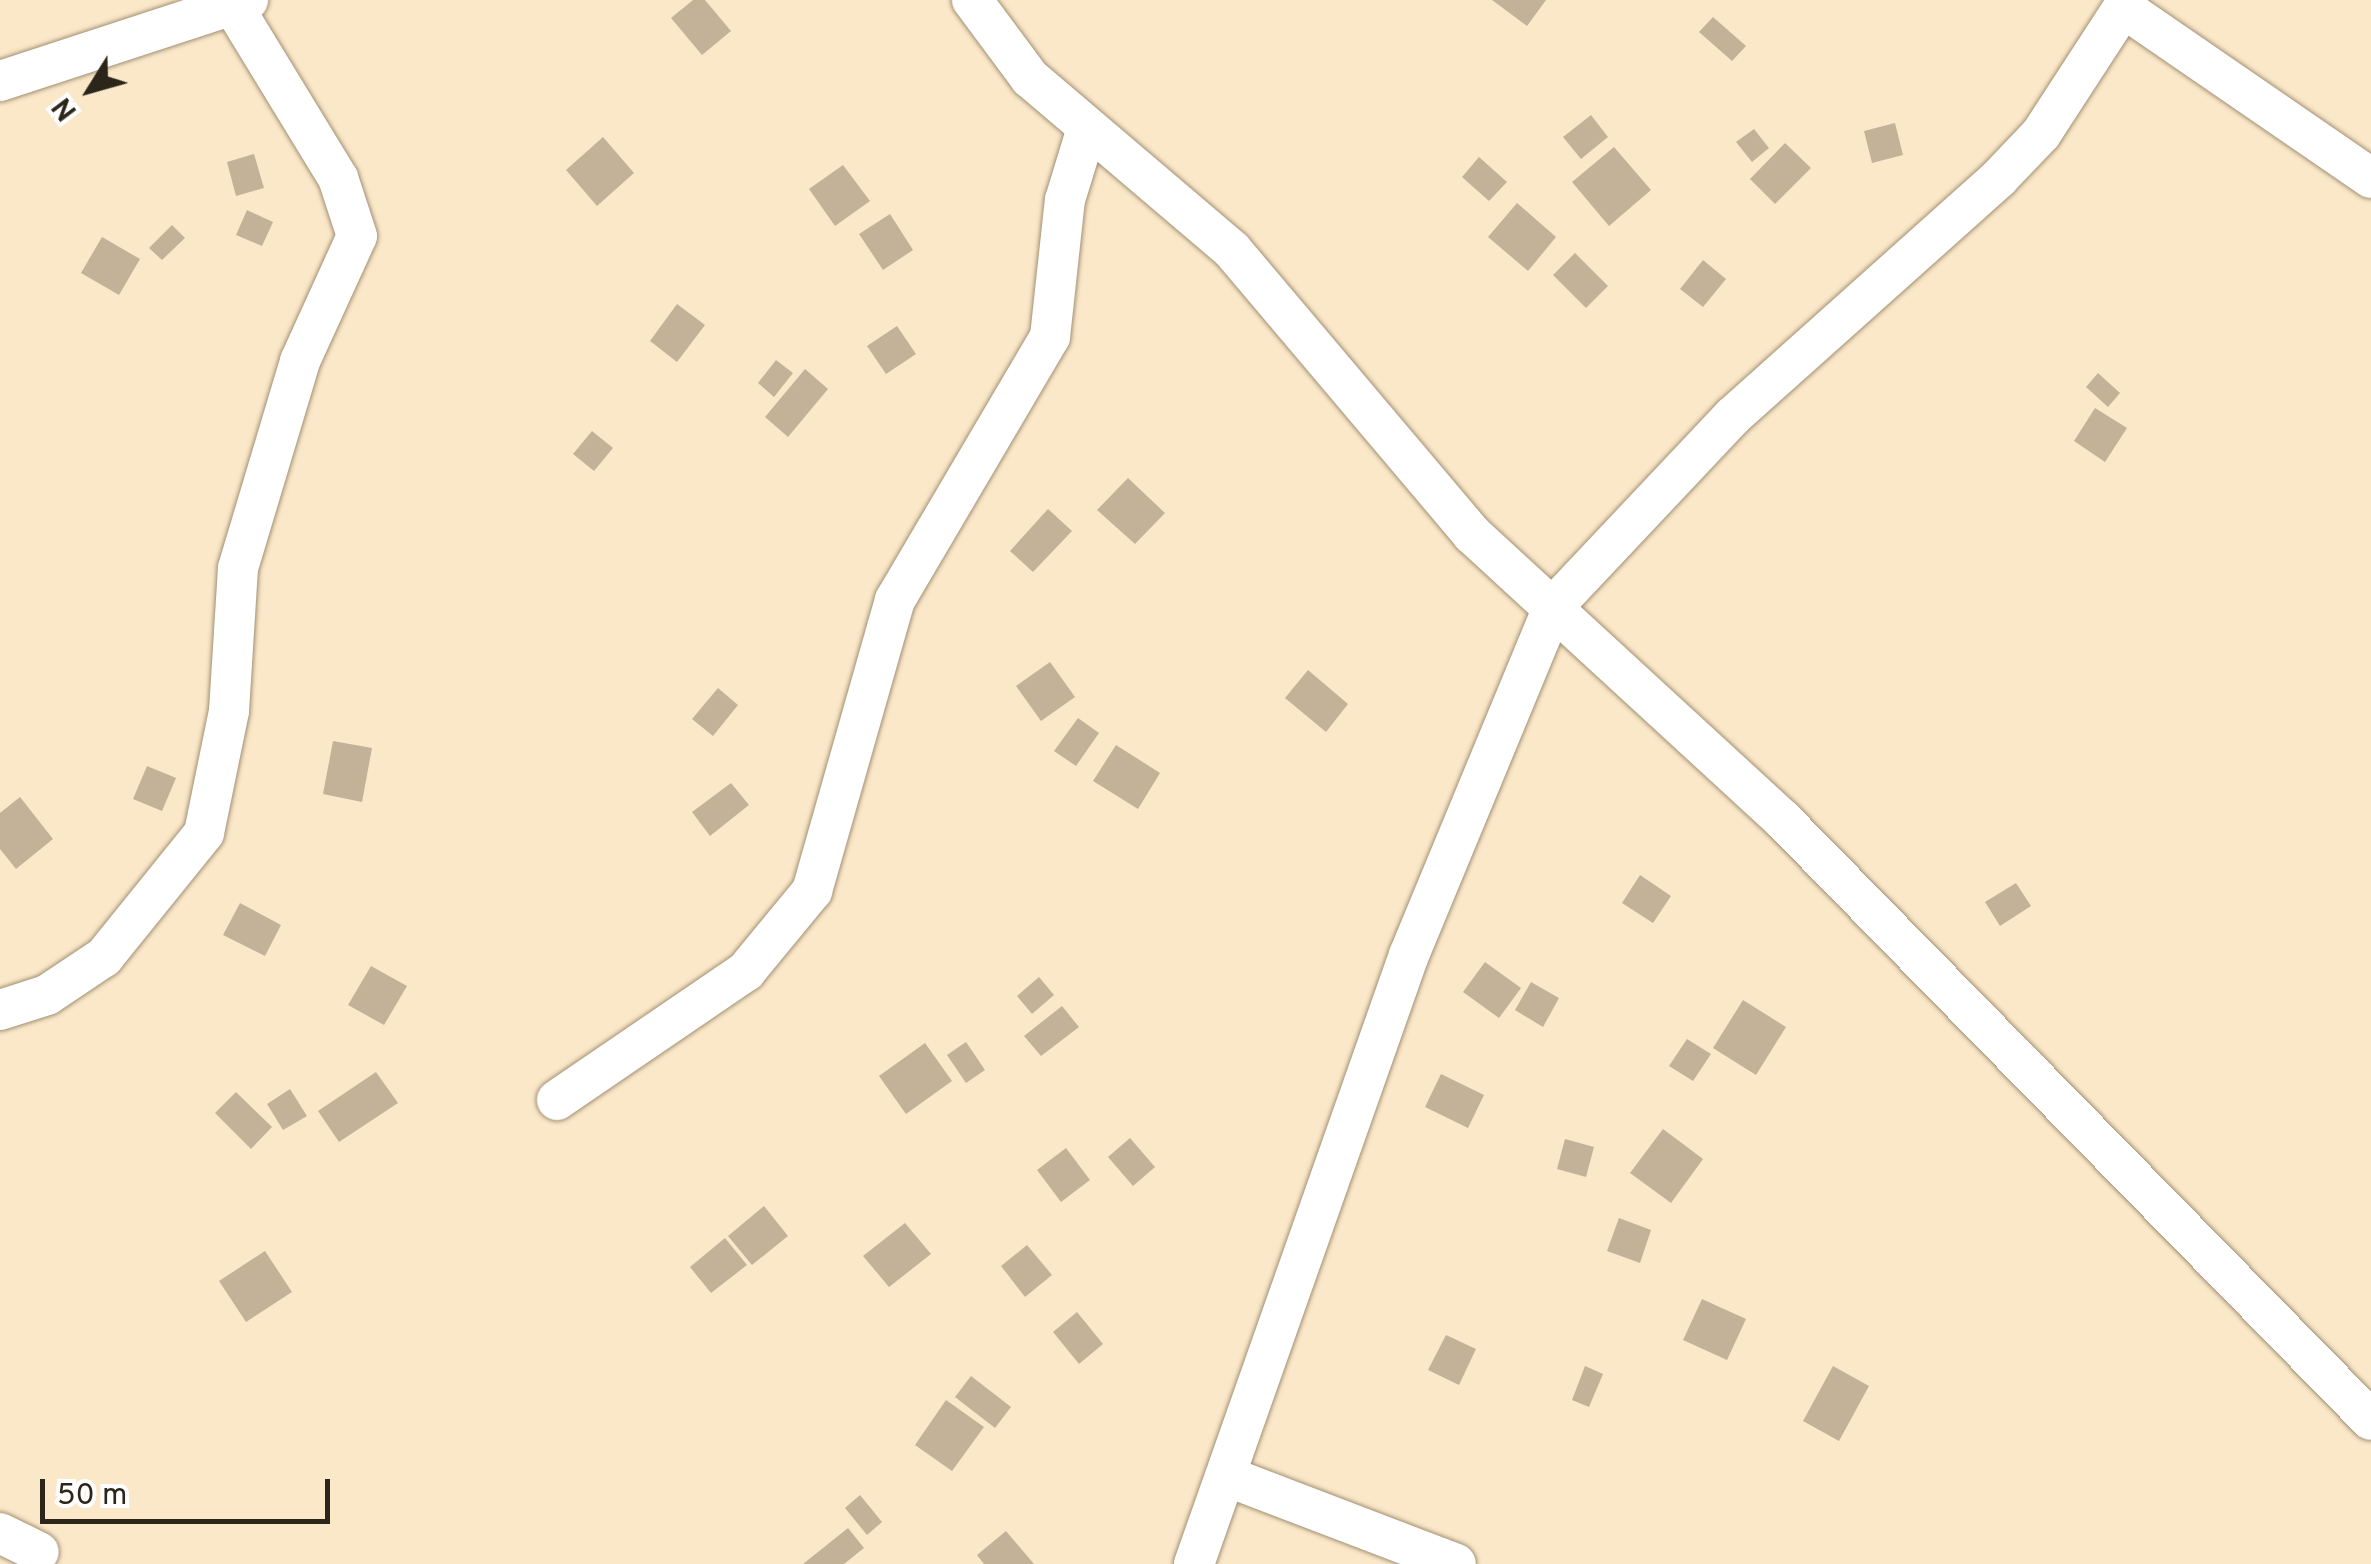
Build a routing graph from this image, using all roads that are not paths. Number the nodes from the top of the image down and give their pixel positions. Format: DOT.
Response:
graph roads {
  1 [pos="972,0"];
  2 [pos="240,3"];
  3 [pos="2126,5"];
  4 [pos="0,81"];
  5 [pos="1087,128"];
  6 [pos="2371,178"];
  7 [pos="1553,607"];
  8 [pos="0,1010"];
  9 [pos="558,1100"];
  10 [pos="2371,1420"];
  11 [pos="1226,1476"];
  12 [pos="0,1533"];
  13 [pos="39,1552"];
  14 [pos="1194,1564"];
  15 [pos="1456,1564"];
  1 -- 5 [label="street"];
  2 -- 4 [label="street"];
  2 -- 8 [label="street"];
  3 -- 6 [label="street"];
  3 -- 7 [label="street"];
  5 -- 7 [label="street"];
  5 -- 9 [label="street"];
  7 -- 10 [label="street"];
  7 -- 11 [label="street"];
  11 -- 14 [label="street"];
  11 -- 15 [label="street"];
  12 -- 13 [label="street"];
}
